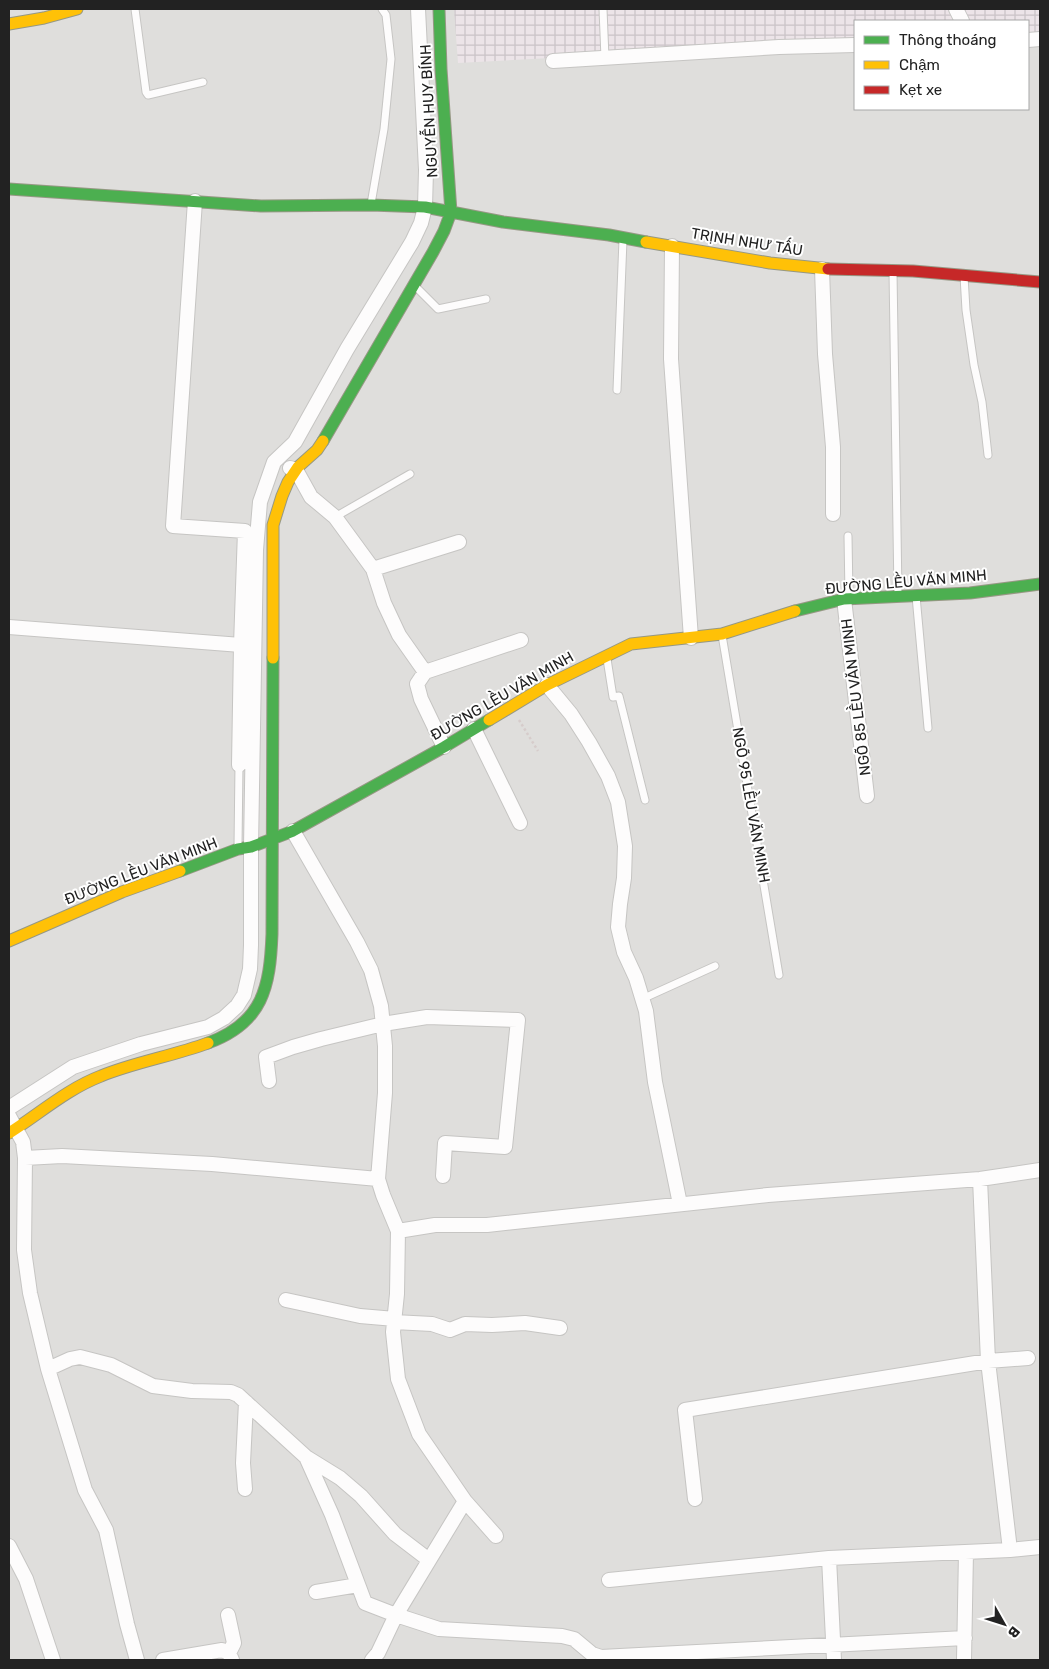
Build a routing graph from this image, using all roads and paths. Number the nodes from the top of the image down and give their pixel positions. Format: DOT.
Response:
graph roads {
  1 [pos="76,9"];
  2 [pos="135,9"];
  3 [pos="382,9"];
  4 [pos="418,9"];
  5 [pos="439,9"];
  6 [pos="603,9"];
  7 [pos="9,24"];
  8 [pos="854,45"];
  9 [pos="605,58"];
  10 [pos="554,61"];
  11 [pos="203,82"];
  12 [pos="9,189"];
  13 [pos="195,201"];
  14 [pos="371,205"];
  15 [pos="425,207"];
  16 [pos="451,212"];
  17 [pos="623,237"];
  18 [pos="672,246"];
  19 [pos="822,269"];
  20 [pos="893,271"];
  21 [pos="964,276"];
  22 [pos="1040,282"];
  23 [pos="414,284"];
  24 [pos="486,299"];
  25 [pos="617,390"];
  26 [pos="988,455"];
  27 [pos="274,462"];
  28 [pos="296,470"];
  29 [pos="410,474"];
  30 [pos="833,514"];
  31 [pos="335,516"];
  32 [pos="848,536"];
  33 [pos="459,542"];
  34 [pos="373,569"];
  35 [pos="1040,584"];
  36 [pos="916,596"];
  37 [pos="898,597"];
  38 [pos="847,599"];
  39 [pos="9,627"];
  40 [pos="722,634"];
  41 [pos="691,638"];
  42 [pos="521,640"];
  43 [pos="241,645"];
  44 [pos="607,656"];
  45 [pos="424,672"];
  46 [pos="547,684"];
  47 [pos="511,706"];
  48 [pos="928,728"];
  49 [pos="474,729"];
  50 [pos="444,746"];
  51 [pos="538,751"];
  52 [pos="239,765"];
  53 [pos="867,796"];
  54 [pos="645,800"];
  55 [pos="520,823"];
  56 [pos="293,831"];
  57 [pos="273,838"];
  58 [pos="244,848"];
  59 [pos="9,941"];
  60 [pos="715,966"];
  61 [pos="780,975"];
  62 [pos="642,999"];
  63 [pos="383,1024"];
  64 [pos="163,1038"];
  65 [pos="168,1055"];
  66 [pos="269,1080"];
  67 [pos="9,1108"];
  68 [pos="9,1116"];
  69 [pos="13,1131"];
  70 [pos="25,1158"];
  71 [pos="1040,1170"];
  72 [pos="443,1176"];
  73 [pos="378,1179"];
  74 [pos="980,1179"];
  75 [pos="680,1204"];
  76 [pos="398,1231"];
  77 [pos="286,1300"];
  78 [pos="395,1320"];
  79 [pos="560,1328"];
  80 [pos="1028,1358"];
  81 [pos="988,1361"];
  82 [pos="48,1369"];
  83 [pos="246,1402"];
  84 [pos="306,1457"];
  85 [pos="245,1488"];
  86 [pos="695,1499"];
  87 [pos="465,1501"];
  88 [pos="496,1536"];
  89 [pos="9,1546"];
  90 [pos="1040,1546"];
  91 [pos="1010,1550"];
  92 [pos="966,1552"];
  93 [pos="829,1558"];
  94 [pos="429,1560"];
  95 [pos="609,1580"];
  96 [pos="358,1585"];
  97 [pos="316,1592"];
  98 [pos="228,1615"];
  99 [pos="396,1615"];
  100 [pos="965,1638"];
  101 [pos="832,1644"];
  102 [pos="230,1657"];
  103 [pos="53,1660"];
  104 [pos="138,1660"];
  105 [pos="163,1660"];
  106 [pos="372,1660"];
  107 [pos="834,1660"];
  108 [pos="964,1660"];
  1 -- 7 [label="street"];
  2 -- 11 [label="lane"];
  3 -- 14 [label="lane"];
  4 -- 15 [label="street"];
  5 -- 16 [label="street, NGUYỄN HUY BÍNH"];
  6 -- 9 [label="lane"];
  8 -- 9 [label="street"];
  9 -- 10 [label="street"];
  12 -- 13 [label="street, TRỊNH NHƯ TẤU"];
  13 -- 14 [label="street, TRỊNH NHƯ TẤU"];
  13 -- 43 [label="street"];
  14 -- 15 [label="street, TRỊNH NHƯ TẤU"];
  15 -- 16 [label="street, TRỊNH NHƯ TẤU"];
  15 -- 27 [label="street"];
  16 -- 17 [label="street, TRỊNH NHƯ TẤU"];
  16 -- 23 [label="street"];
  17 -- 18 [label="street, TRỊNH NHƯ TẤU"];
  17 -- 25 [label="lane"];
  18 -- 19 [label="street, TRỊNH NHƯ TẤU"];
  18 -- 41 [label="street"];
  19 -- 20 [label="street, TRỊNH NHƯ TẤU"];
  19 -- 30 [label="street"];
  20 -- 21 [label="street, TRỊNH NHƯ TẤU"];
  20 -- 37 [label="lane"];
  21 -- 22 [label="street, TRỊNH NHƯ TẤU"];
  21 -- 26 [label="lane"];
  23 -- 24 [label="lane"];
  23 -- 28 [label="street"];
  27 -- 28 [label="street"];
  27 -- 58 [label="street"];
  28 -- 31 [label="street"];
  28 -- 57 [label="street"];
  29 -- 31 [label="lane"];
  31 -- 34 [label="street"];
  32 -- 38 [label="lane"];
  33 -- 34 [label="street"];
  34 -- 45 [label="street"];
  35 -- 36 [label="street, ĐƯỜNG LỀU VĂN MINH"];
  36 -- 37 [label="street, ĐƯỜNG LỀU VĂN MINH"];
  36 -- 48 [label="lane"];
  37 -- 38 [label="street, ĐƯỜNG LỀU VĂN MINH"];
  38 -- 40 [label="street, ĐƯỜNG LỀU VĂN MINH"];
  38 -- 53 [label="street, NGÕ 85 LỀU VĂN MINH"];
  39 -- 43 [label="street"];
  40 -- 41 [label="street, ĐƯỜNG LỀU VĂN MINH"];
  40 -- 61 [label="lane, NGÕ 95 LỀU VĂN MINH"];
  41 -- 44 [label="street, ĐƯỜNG LỀU VĂN MINH"];
  42 -- 45 [label="street"];
  43 -- 52 [label="street"];
  44 -- 46 [label="street, ĐƯỜNG LỀU VĂN MINH"];
  44 -- 54 [label="lane"];
  45 -- 50 [label="street"];
  46 -- 47 [label="street, ĐƯỜNG LỀU VĂN MINH"];
  46 -- 62 [label="street"];
  47 -- 49 [label="street, ĐƯỜNG LỀU VĂN MINH"];
  47 -- 51 [label="path"];
  49 -- 50 [label="street, ĐƯỜNG LỀU VĂN MINH"];
  49 -- 55 [label="street"];
  50 -- 56 [label="street, ĐƯỜNG LỀU VĂN MINH"];
  52 -- 58 [label="lane"];
  56 -- 57 [label="street, ĐƯỜNG LỀU VĂN MINH"];
  56 -- 63 [label="street"];
  57 -- 58 [label="street, ĐƯỜNG LỀU VĂN MINH"];
  57 -- 65 [label="street"];
  58 -- 59 [label="street, ĐƯỜNG LỀU VĂN MINH"];
  58 -- 64 [label="street"];
  60 -- 62 [label="lane"];
  62 -- 75 [label="street"];
  63 -- 66 [label="street"];
  63 -- 72 [label="street"];
  63 -- 73 [label="street"];
  64 -- 65 [label="street"];
  64 -- 67 [label="street"];
  65 -- 69 [label="street"];
  68 -- 69 [label="street"];
  69 -- 70 [label="street"];
  70 -- 73 [label="street"];
  70 -- 82 [label="street"];
  71 -- 74 [label="street"];
  73 -- 76 [label="street"];
  74 -- 75 [label="street"];
  74 -- 81 [label="street"];
  75 -- 76 [label="street"];
  76 -- 78 [label="street"];
  77 -- 78 [label="street"];
  78 -- 79 [label="street"];
  78 -- 87 [label="street"];
  80 -- 81 [label="street"];
  81 -- 86 [label="street"];
  81 -- 91 [label="street"];
  82 -- 83 [label="street"];
  82 -- 104 [label="street"];
  83 -- 84 [label="street"];
  83 -- 85 [label="street"];
  84 -- 94 [label="street"];
  84 -- 96 [label="street"];
  87 -- 88 [label="street"];
  87 -- 94 [label="street"];
  89 -- 103 [label="street"];
  90 -- 91 [label="street"];
  91 -- 92 [label="street"];
  92 -- 93 [label="street"];
  92 -- 100 [label="street"];
  93 -- 95 [label="street"];
  93 -- 101 [label="street"];
  94 -- 99 [label="street"];
  96 -- 97 [label="street"];
  96 -- 99 [label="street"];
  98 -- 102 [label="street"];
  99 -- 101 [label="street"];
  99 -- 106 [label="street"];
  100 -- 101 [label="street"];
  100 -- 108 [label="street"];
  101 -- 107 [label="street"];
  102 -- 105 [label="street"];
}
